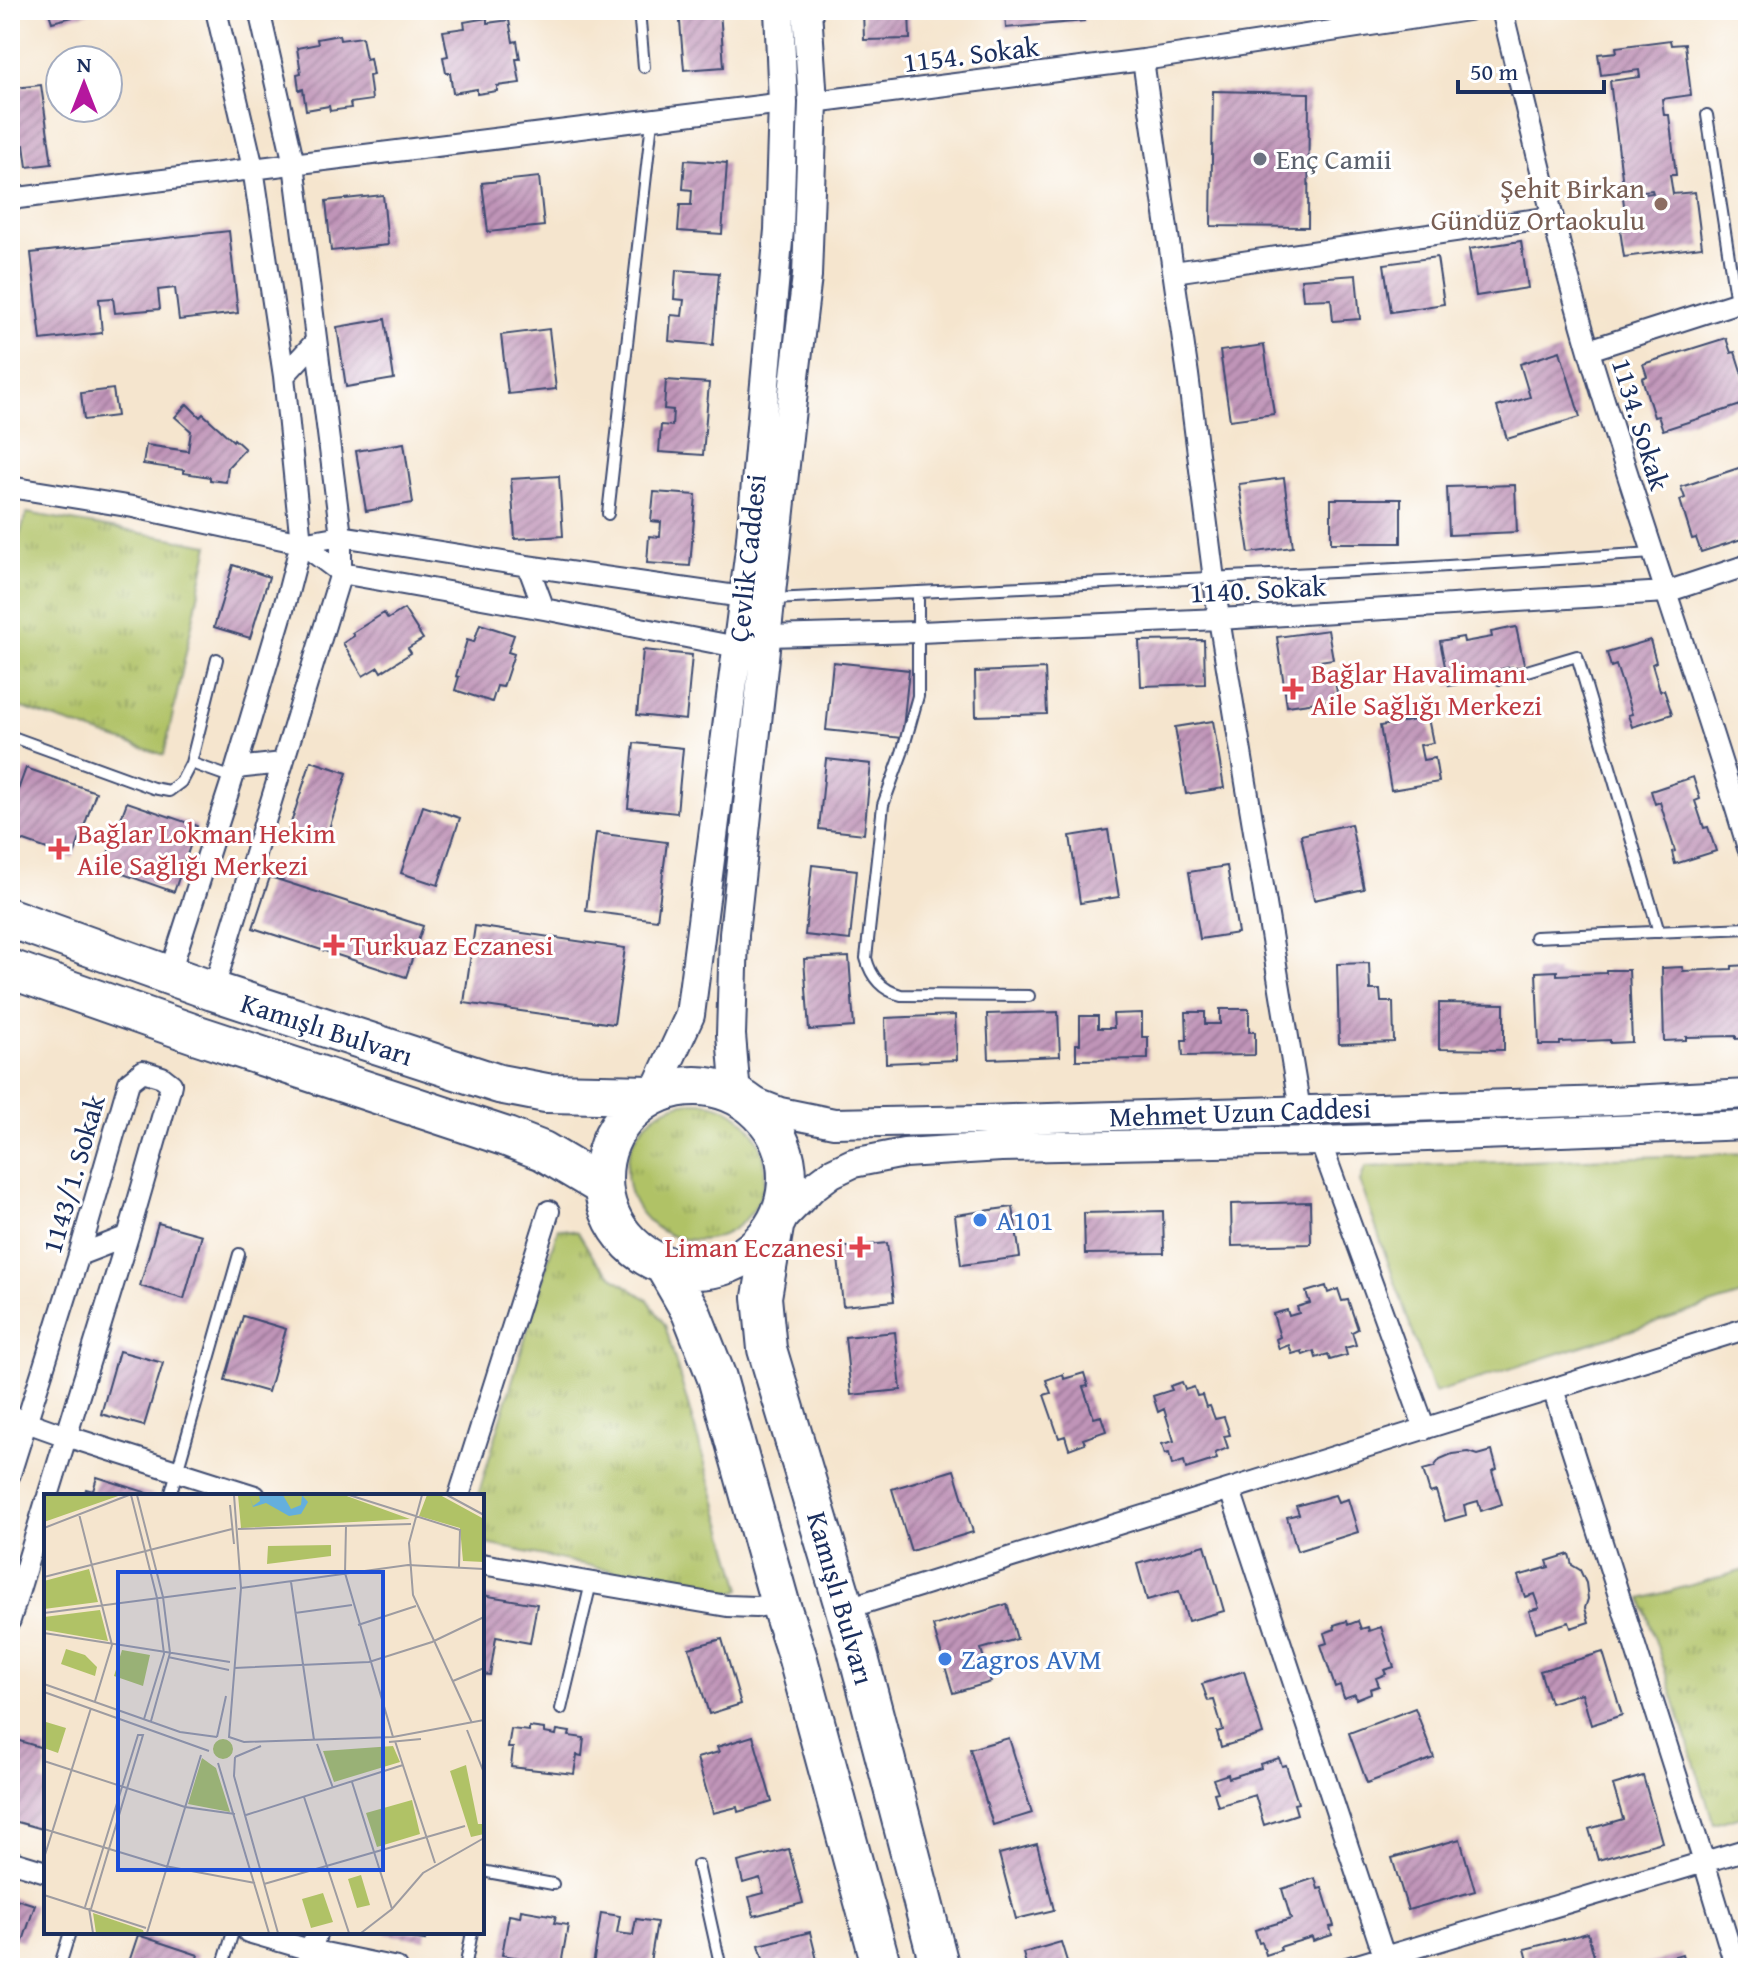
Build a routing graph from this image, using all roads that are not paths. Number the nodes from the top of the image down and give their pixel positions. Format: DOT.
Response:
graph roads {
  1 [pos="259,10"];
  2 [pos="639,10"];
  3 [pos="779,10"];
  4 [pos="807,10"];
  5 [pos="1468,10"];
  6 [pos="1502,10"];
  7 [pos="219,13"];
  8 [pos="1143,60"];
  9 [pos="644,67"];
  10 [pos="813,102"];
  11 [pos="783,103"];
  12 [pos="1707,115"];
  13 [pos="652,121"];
  14 [pos="294,164"];
  15 [pos="253,168"];
  16 [pos="10,199"];
  17 [pos="1552,217"];
  18 [pos="1174,272"];
  19 [pos="1742,301"];
  20 [pos="316,341"];
  21 [pos="1589,350"];
  22 [pos="284,376"];
  23 [pos="10,487"];
  24 [pos="608,514"];
  25 [pos="341,536"];
  26 [pos="301,543"];
  27 [pos="1653,553"];
  28 [pos="1748,565"];
  29 [pos="528,566"];
  30 [pos="341,573"];
  31 [pos="1215,579"];
  32 [pos="918,592"];
  33 [pos="1666,592"];
  34 [pos="757,598"];
  35 [pos="544,609"];
  36 [pos="1219,619"];
  37 [pos="920,632"];
  38 [pos="767,636"];
  39 [pos="737,647"];
  40 [pos="217,659"];
  41 [pos="1500,679"];
  42 [pos="10,736"];
  43 [pos="191,763"];
  44 [pos="283,763"];
  45 [pos="234,773"];
  46 [pos="1748,848"];
  47 [pos="10,918"];
  48 [pos="1748,928"];
  49 [pos="1659,932"];
  50 [pos="1535,937"];
  51 [pos="10,969"];
  52 [pos="169,975"];
  53 [pos="213,991"];
  54 [pos="1029,996"];
  55 [pos="1748,1094"];
  56 [pos="653,1095"];
  57 [pos="736,1095"];
  58 [pos="1300,1110"];
  59 [pos="1748,1125"];
  60 [pos="1320,1141"];
  61 [pos="602,1186"];
  62 [pos="549,1211"];
  63 [pos="774,1227"];
  64 [pos="128,1236"];
  65 [pos="239,1254"];
  66 [pos="79,1255"];
  67 [pos="664,1265"];
  68 [pos="1748,1328"];
  69 [pos="1553,1389"];
  70 [pos="18,1418"];
  71 [pos="1425,1429"];
  72 [pos="66,1436"];
  73 [pos="177,1471"];
  74 [pos="10,1474"];
  75 [pos="1230,1490"];
  76 [pos="49,1494"];
  77 [pos="171,1494"];
  78 [pos="249,1494"];
  79 [pos="460,1494"];
  80 [pos="44,1509"];
  81 [pos="484,1564"];
  82 [pos="591,1583"];
  83 [pos="780,1603"];
  84 [pos="845,1611"];
  85 [pos="10,1620"];
  86 [pos="561,1709"];
  87 [pos="1748,1849"];
  88 [pos="10,1861"];
  89 [pos="1704,1862"];
  90 [pos="698,1865"];
  91 [pos="44,1871"];
  92 [pos="484,1873"];
  93 [pos="553,1884"];
  94 [pos="69,1934"];
  95 [pos="232,1934"];
  96 [pos="255,1934"];
  97 [pos="472,1934"];
  98 [pos="311,1950"];
  99 [pos="1386,1963"];
  100 [pos="59,1968"];
  101 [pos="222,1968"];
  102 [pos="397,1968"];
  103 [pos="465,1968"];
  104 [pos="721,1968"];
  105 [pos="882,1968"];
  106 [pos="940,1968"];
  107 [pos="1347,1968"];
  108 [pos="1736,1968"];
  1 -- 14 [label="street"];
  2 -- 9 [label="lane"];
  3 -- 11 [label="main road, Çevlik Caddesi"];
  4 -- 10 [label="main road, Çevlik Caddesi"];
  5 -- 8 [label="street, 1154. Sokak"];
  6 -- 17 [label="street, 1134. Sokak"];
  7 -- 15 [label="street"];
  8 -- 10 [label="street, 1154. Sokak"];
  8 -- 18 [label="street"];
  10 -- 34 [label="main road, Çevlik Caddesi"];
  11 -- 13 [label="street"];
  11 -- 34 [label="main road, Çevlik Caddesi"];
  12 -- 19 [label="lane"];
  13 -- 14 [label="street"];
  13 -- 24 [label="lane"];
  14 -- 15 [label="street"];
  14 -- 20 [label="street"];
  15 -- 16 [label="street"];
  15 -- 22 [label="street"];
  17 -- 18 [label="street"];
  17 -- 21 [label="street, 1134. Sokak"];
  18 -- 31 [label="street"];
  19 -- 21 [label="street"];
  20 -- 22 [label="street"];
  20 -- 25 [label="street"];
  21 -- 27 [label="street, 1134. Sokak"];
  22 -- 26 [label="street"];
  23 -- 26 [label="street"];
  25 -- 26 [label="street"];
  25 -- 29 [label="street"];
  25 -- 30 [label="street"];
  26 -- 30 [label="street"];
  26 -- 45 [label="street"];
  27 -- 31 [label="lane"];
  27 -- 33 [label="street, 1134. Sokak"];
  28 -- 33 [label="street, 1140. Sokak"];
  29 -- 34 [label="street"];
  29 -- 35 [label="street"];
  30 -- 35 [label="street"];
  30 -- 44 [label="street"];
  31 -- 32 [label="lane"];
  31 -- 36 [label="street"];
  32 -- 34 [label="lane"];
  32 -- 37 [label="lane"];
  33 -- 36 [label="street, 1140. Sokak"];
  33 -- 46 [label="street, 1134. Sokak"];
  34 -- 38 [label="main road, Çevlik Caddesi"];
  34 -- 39 [label="main road, Çevlik Caddesi"];
  35 -- 39 [label="street"];
  36 -- 37 [label="street, 1140. Sokak"];
  36 -- 58 [label="street"];
  37 -- 38 [label="street, 1140. Sokak"];
  37 -- 54 [label="lane"];
  38 -- 57 [label="main road, Çevlik Caddesi"];
  39 -- 56 [label="main road, Çevlik Caddesi"];
  40 -- 43 [label="lane"];
  41 -- 49 [label="lane"];
  42 -- 43 [label="lane"];
  43 -- 45 [label="lane"];
  44 -- 45 [label="street"];
  44 -- 53 [label="street"];
  45 -- 52 [label="street"];
  47 -- 52 [label="highway, Kamışlı Bulvarı"];
  48 -- 49 [label="lane"];
  49 -- 50 [label="lane"];
  51 -- 61 [label="highway, Kamışlı Bulvarı"];
  52 -- 53 [label="highway, Kamışlı Bulvarı"];
  53 -- 56 [label="highway, Kamışlı Bulvarı"];
  55 -- 58 [label="main road, Mehmet Uzun Caddesi"];
  56 -- 57 [label="highway"];
  56 -- 61 [label="highway"];
  57 -- 58 [label="main road, Mehmet Uzun Caddesi"];
  57 -- 63 [label="highway"];
  59 -- 60 [label="main road"];
  60 -- 63 [label="main road"];
  60 -- 71 [label="street"];
  61 -- 67 [label="highway"];
  62 -- 79 [label="street"];
  63 -- 67 [label="highway"];
  63 -- 84 [label="highway, Kamışlı Bulvarı"];
  64 -- 66 [label="street"];
  64 -- 66 [label="street, 1143/1. Sokak"];
  64 -- 72 [label="street"];
  65 -- 73 [label="lane"];
  66 -- 70 [label="street, 1143/1. Sokak"];
  67 -- 83 [label="highway, Kamışlı Bulvarı"];
  68 -- 69 [label="street"];
  69 -- 71 [label="street"];
  69 -- 89 [label="street"];
  70 -- 72 [label="street"];
  70 -- 74 [label="street, 1143/1. Sokak"];
  71 -- 75 [label="street"];
  72 -- 73 [label="street"];
  72 -- 76 [label="street"];
  73 -- 77 [label="lane"];
  73 -- 78 [label="street"];
  75 -- 84 [label="street"];
  75 -- 99 [label="street"];
  80 -- 85 [label="street"];
  81 -- 82 [label="street"];
  82 -- 83 [label="street"];
  82 -- 86 [label="lane"];
  83 -- 105 [label="highway, Kamışlı Bulvarı"];
  84 -- 106 [label="highway, Kamışlı Bulvarı"];
  87 -- 89 [label="street"];
  88 -- 91 [label="street"];
  89 -- 99 [label="street"];
  89 -- 108 [label="street"];
  90 -- 104 [label="lane"];
  92 -- 93 [label="lane"];
  94 -- 100 [label="lane"];
  95 -- 101 [label="lane"];
  96 -- 98 [label="street"];
  97 -- 103 [label="lane"];
  98 -- 102 [label="street"];
  99 -- 107 [label="street"];
}
